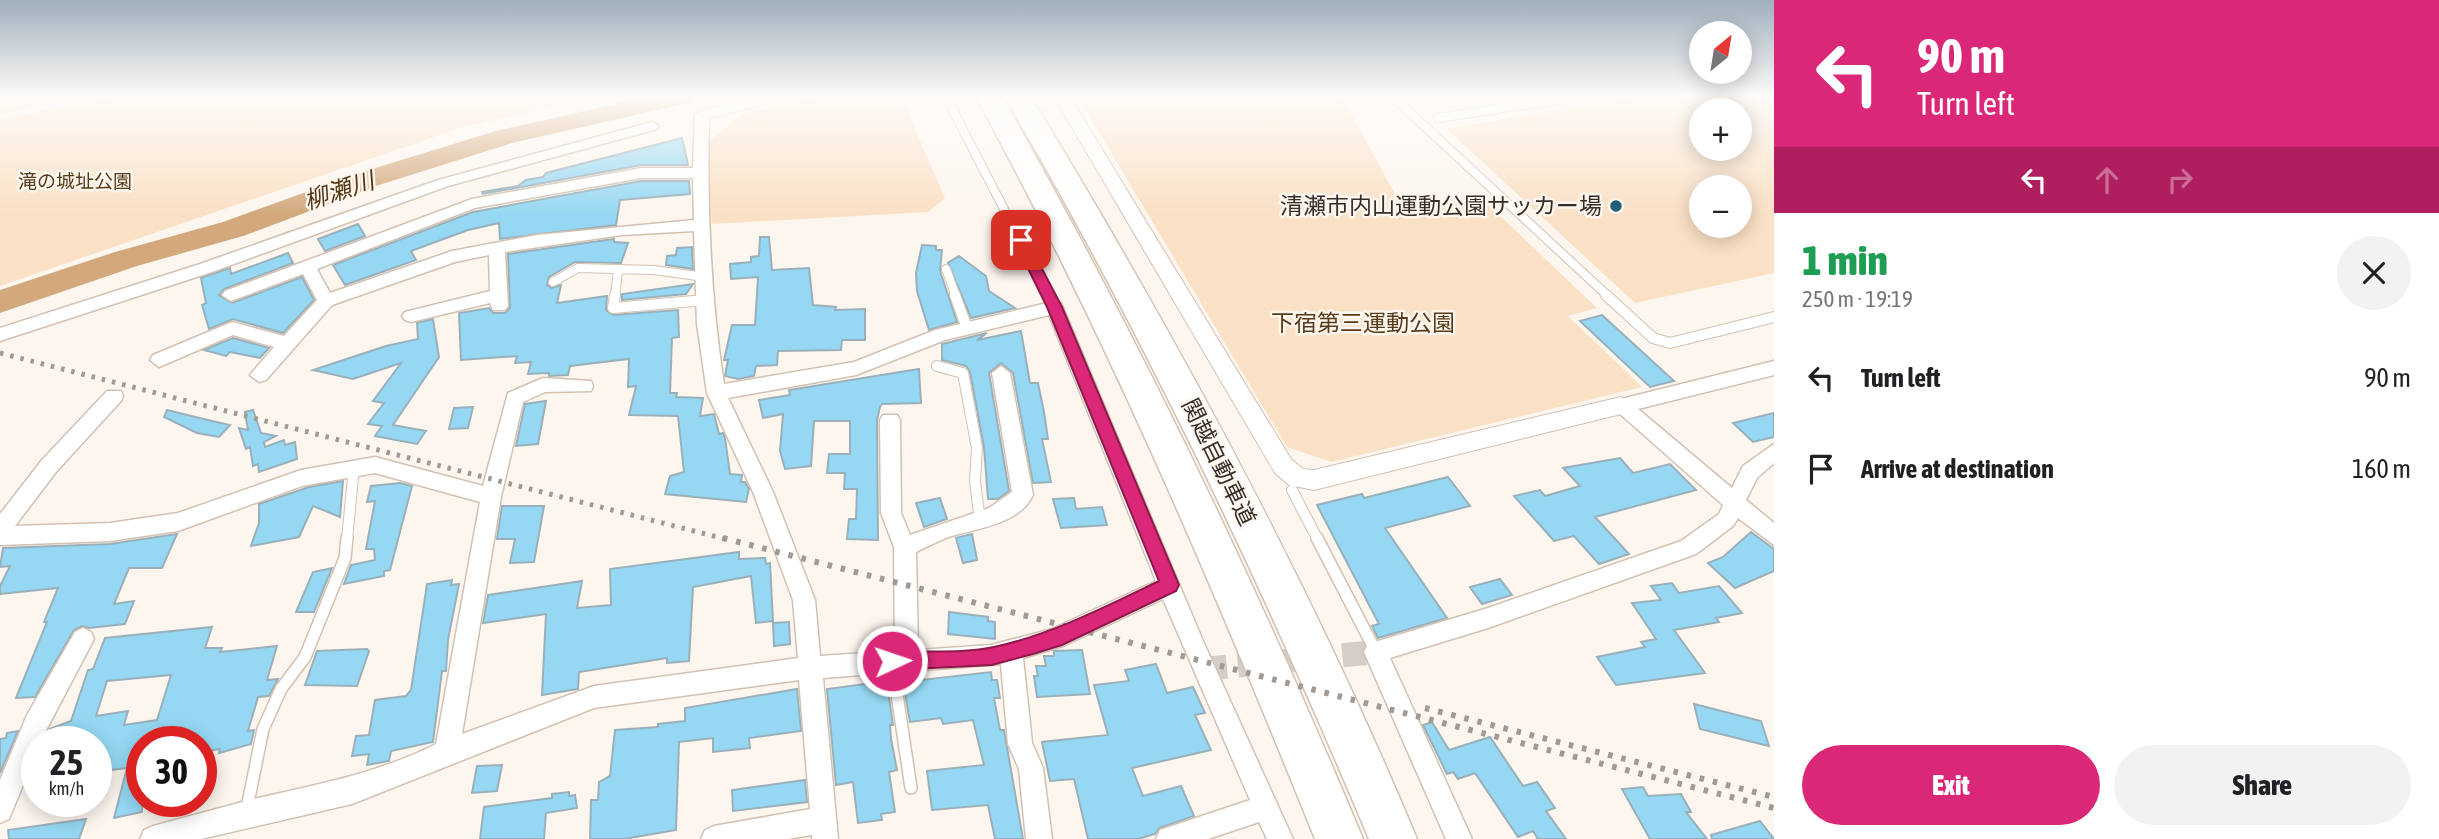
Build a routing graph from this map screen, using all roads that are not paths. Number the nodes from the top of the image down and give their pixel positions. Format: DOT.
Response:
graph roads {
  1 [pos="615,136"];
  2 [pos="701,136"];
  3 [pos="966,136"];
  4 [pos="1022,136"];
  5 [pos="1030,136"];
  6 [pos="1085,136"];
  7 [pos="1435,136"];
  8 [pos="700,173"];
  9 [pos="702,225"];
  10 [pos="497,248"];
  11 [pos="308,267"];
  12 [pos="946,269"];
  13 [pos="618,271"];
  14 [pos="704,278"];
  15 [pos="553,282"];
  16 [pos="231,295"];
  17 [pos="705,300"];
  18 [pos="326,301"];
  19 [pos="1055,307"];
  20 [pos="411,316"];
  21 [pos="1774,317"];
  22 [pos="967,328"];
  23 [pos="0,335"];
  24 [pos="288,344"];
  25 [pos="159,360"];
  26 [pos="937,366"];
  27 [pos="1774,368"];
  28 [pos="1001,373"];
  29 [pos="260,375"];
  30 [pos="584,386"];
  31 [pos="716,393"];
  32 [pos="114,396"];
  33 [pos="1621,406"];
  34 [pos="890,420"];
  35 [pos="1774,452"];
  36 [pos="354,467"];
  37 [pos="1292,490"];
  38 [pos="491,497"];
  39 [pos="1734,501"];
  40 [pos="980,523"];
  41 [pos="0,530"];
  42 [pos="1774,536"];
  43 [pos="0,537"];
  44 [pos="905,547"];
  45 [pos="1170,585"];
  46 [pos="83,639"];
  47 [pos="1011,651"];
  48 [pos="1376,652"];
  49 [pos="900,660"];
  50 [pos="808,668"];
  51 [pos="447,752"];
  52 [pos="911,788"];
  53 [pos="1266,807"];
  54 [pos="0,810"];
  55 [pos="246,814"];
  56 [pos="823,829"];
  57 [pos="153,839"];
  58 [pos="714,839"];
  59 [pos="1039,839"];
  60 [pos="1170,839"];
  61 [pos="1280,839"];
  62 [pos="1339,839"];
  63 [pos="1393,839"];
  64 [pos="1459,839"];
  1 -- 23 [label="street"];
  2 -- 8 [label="street"];
  3 -- 19 [label="lane"];
  4 -- 62 [label="highway, 関越自動車道"];
  5 -- 63 [label="highway, 関越自動車道"];
  6 -- 33 [label="street"];
  7 -- 21 [label="lane"];
  8 -- 9 [label="street"];
  8 -- 11 [label="street"];
  9 -- 10 [label="street"];
  9 -- 14 [label="street"];
  10 -- 18 [label="street"];
  10 -- 20 [label="street"];
  11 -- 16 [label="street"];
  11 -- 18 [label="street"];
  12 -- 22 [label="lane"];
  13 -- 14 [label="lane"];
  13 -- 15 [label="lane"];
  13 -- 17 [label="lane"];
  14 -- 17 [label="street"];
  17 -- 31 [label="street"];
  18 -- 24 [label="street"];
  19 -- 22 [label="street"];
  19 -- 45 [label="street"];
  22 -- 31 [label="street"];
  24 -- 25 [label="street"];
  24 -- 29 [label="street"];
  26 -- 40 [label="lane"];
  27 -- 33 [label="street"];
  28 -- 40 [label="street"];
  30 -- 38 [label="street"];
  31 -- 50 [label="street"];
  32 -- 41 [label="street"];
  33 -- 39 [label="street"];
  34 -- 44 [label="street"];
  35 -- 39 [label="street"];
  36 -- 38 [label="street"];
  36 -- 43 [label="street"];
  36 -- 55 [label="lane"];
  37 -- 48 [label="lane"];
  38 -- 51 [label="street"];
  39 -- 42 [label="street"];
  39 -- 48 [label="street"];
  40 -- 44 [label="street"];
  44 -- 49 [label="street"];
  45 -- 47 [label="street"];
  45 -- 53 [label="street"];
  46 -- 54 [label="street"];
  47 -- 49 [label="street"];
  47 -- 59 [label="street"];
  48 -- 64 [label="street"];
  49 -- 50 [label="street"];
  49 -- 52 [label="lane"];
  50 -- 51 [label="street"];
  50 -- 56 [label="street"];
  51 -- 55 [label="street"];
  53 -- 60 [label="street"];
  53 -- 61 [label="street"];
  55 -- 57 [label="street"];
  56 -- 58 [label="street"];
}
